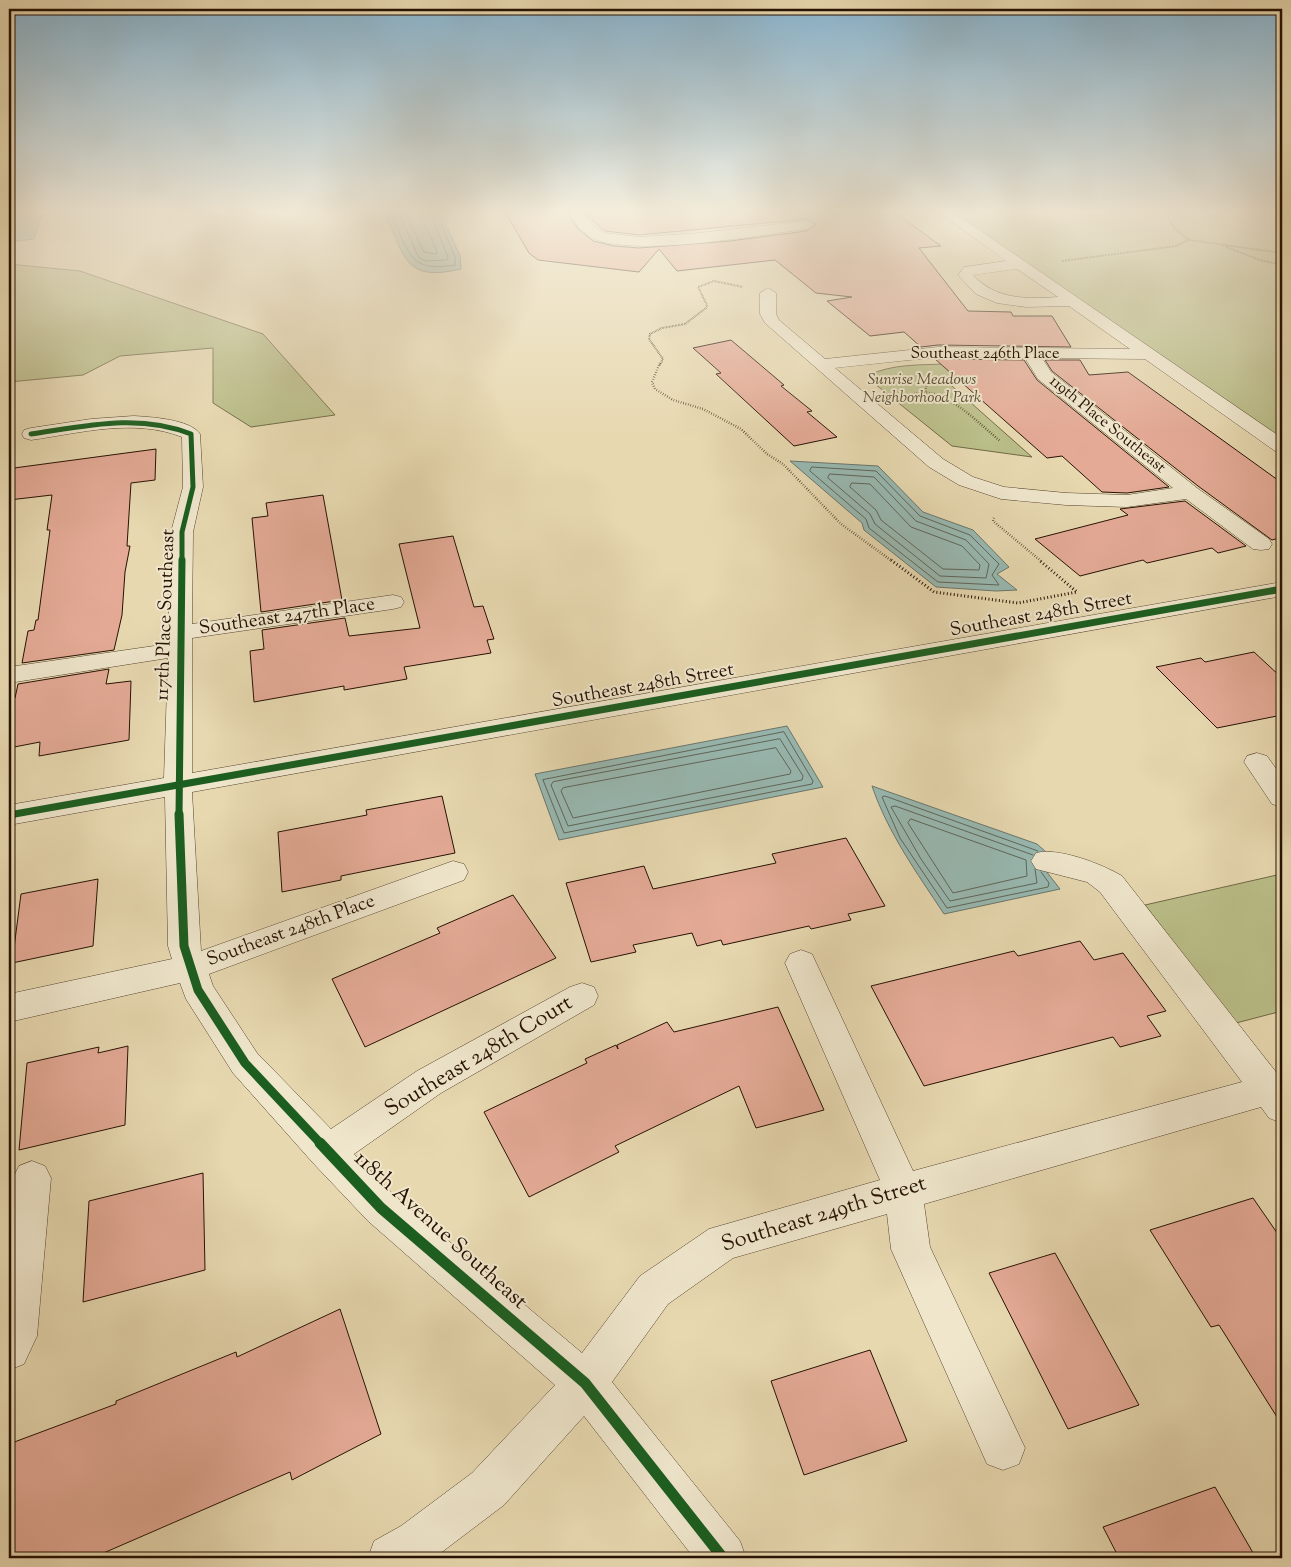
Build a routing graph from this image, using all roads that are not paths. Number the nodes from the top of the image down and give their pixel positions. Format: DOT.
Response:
graph roads {
  1 [pos="975,285"];
  2 [pos="1050,285"];
  3 [pos="768,293"];
  4 [pos="1073,301"];
  5 [pos="1030,352"];
  6 [pos="1149,354"];
  7 [pos="821,364"];
  8 [pos="31,434"];
  9 [pos="1282,447"];
  10 [pos="1190,492"];
  11 [pos="1261,544"];
  12 [pos="1282,589"];
  13 [pos="393,602"];
  14 [pos="180,641"];
  15 [pos="9,674"];
  16 [pos="1257,762"];
  17 [pos="178,784"];
  18 [pos="1282,797"];
  19 [pos="9,815"];
  20 [pos="1046,861"];
  21 [pos="453,872"];
  22 [pos="801,963"];
  23 [pos="191,968"];
  24 [pos="582,996"];
  25 [pos="9,1008"];
  26 [pos="1278,1095"];
  27 [pos="327,1152"];
  28 [pos="32,1178"];
  29 [pos="902,1190"];
  30 [pos="9,1349"];
  31 [pos="586,1383"];
  32 [pos="1003,1448"];
  33 [pos="391,1558"];
  34 [pos="723,1558"];
  1 -- 4 [label="street"];
  2 -- 4 [label="street"];
  3 -- 7 [label="street, 119th Place Southeast"];
  4 -- 6 [label="street"];
  5 -- 6 [label="street, Southeast 246th Place"];
  5 -- 7 [label="street, Southeast 246th Place"];
  5 -- 10 [label="street, 119th Place Southeast"];
  6 -- 9 [label="street"];
  7 -- 10 [label="street, 119th Place Southeast"];
  8 -- 14 [label="street, 117th Place Southeast"];
  10 -- 11 [label="street, 119th Place Southeast"];
  12 -- 17 [label="street, Southeast 248th Street"];
  13 -- 14 [label="street, Southeast 247th Place"];
  14 -- 15 [label="street, Southeast 247th Place"];
  14 -- 17 [label="street, 117th Place Southeast"];
  16 -- 18 [label="street"];
  17 -- 19 [label="street, Southeast 248th Street"];
  17 -- 23 [label="street, 118th Avenue Southeast"];
  20 -- 26 [label="street"];
  21 -- 23 [label="street, Southeast 248th Place"];
  22 -- 29 [label="street"];
  23 -- 25 [label="street, Southeast 248th Place"];
  23 -- 27 [label="street, 118th Avenue Southeast"];
  24 -- 27 [label="street, Southeast 248th Court"];
  26 -- 29 [label="street, Southeast 249th Street"];
  27 -- 31 [label="street, 118th Avenue Southeast"];
  28 -- 30 [label="street"];
  29 -- 31 [label="street, Southeast 249th Street"];
  29 -- 32 [label="street"];
  31 -- 33 [label="street, Southeast 249th Street"];
  31 -- 34 [label="street, 118th Avenue Southeast"];
}
